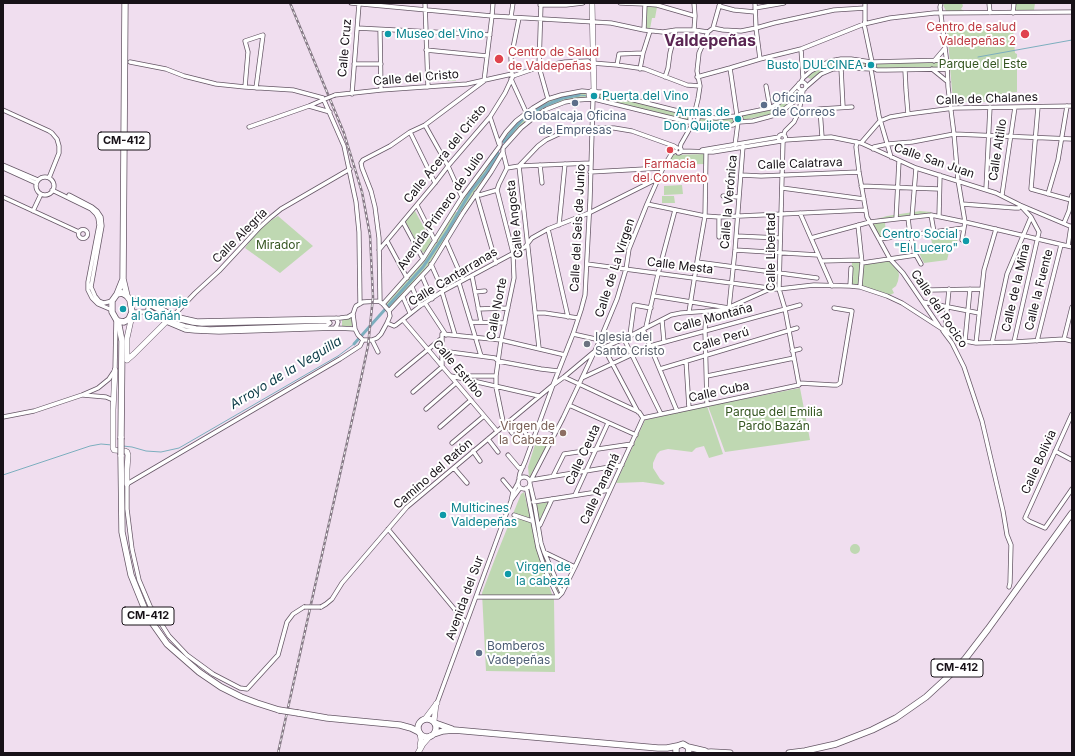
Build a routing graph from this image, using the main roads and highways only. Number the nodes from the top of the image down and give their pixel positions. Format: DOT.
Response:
graph roads {
  1 [pos="125,3"];
  2 [pos="122,279"];
  3 [pos="117,294"];
  4 [pos="129,298"];
  5 [pos="131,315"];
  6 [pos="117,320"];
  7 [pos="122,341"];
  8 [pos="1072,513"];
  9 [pos="423,720"];
  10 [pos="434,722"];
  11 [pos="400,725"];
  12 [pos="454,730"];
  13 [pos="420,732"];
  14 [pos="432,735"];
  15 [pos="677,746"];
  16 [pos="658,748"];
  17 [pos="688,750"];
  18 [pos="711,752"];
  19 [pos="676,753"];
  20 [pos="700,753"];
  21 [pos="730,753"];
  22 [pos="789,753"];
  1 -- 2 [label="main road, CM-412"];
  2 -- 3 [label="main road, CM-412"];
  2 -- 4 [label="main road, CM-412"];
  3 -- 4 [label="main road"];
  3 -- 6 [label="main road, CM-412"];
  4 -- 5 [label="main road, CM-412"];
  5 -- 6 [label="main road"];
  5 -- 7 [label="main road, CM-412"];
  6 -- 7 [label="main road, CM-412"];
  7 -- 11 [label="main road, CM-412, bridge"];
  8 -- 22 [label="main road, CM-412"];
  9 -- 10 [label="main road, CM-412"];
  9 -- 11 [label="main road, CM-412"];
  9 -- 13 [label="main road"];
  10 -- 12 [label="main road, CM-412"];
  10 -- 14 [label="main road"];
  11 -- 13 [label="main road, CM-412"];
  12 -- 14 [label="main road, CM-412"];
  12 -- 16 [label="main road, CM-412"];
  13 -- 14 [label="main road, CM-412"];
  15 -- 16 [label="main road, CM-412"];
  15 -- 17 [label="main road, CM-412"];
  15 -- 19 [label="main road, CM-412"];
  16 -- 19 [label="main road, CM-412"];
  17 -- 18 [label="main road, CM-412"];
  18 -- 20 [label="main road, CM-412"];
  18 -- 21 [label="main road, CM-412"];
}
